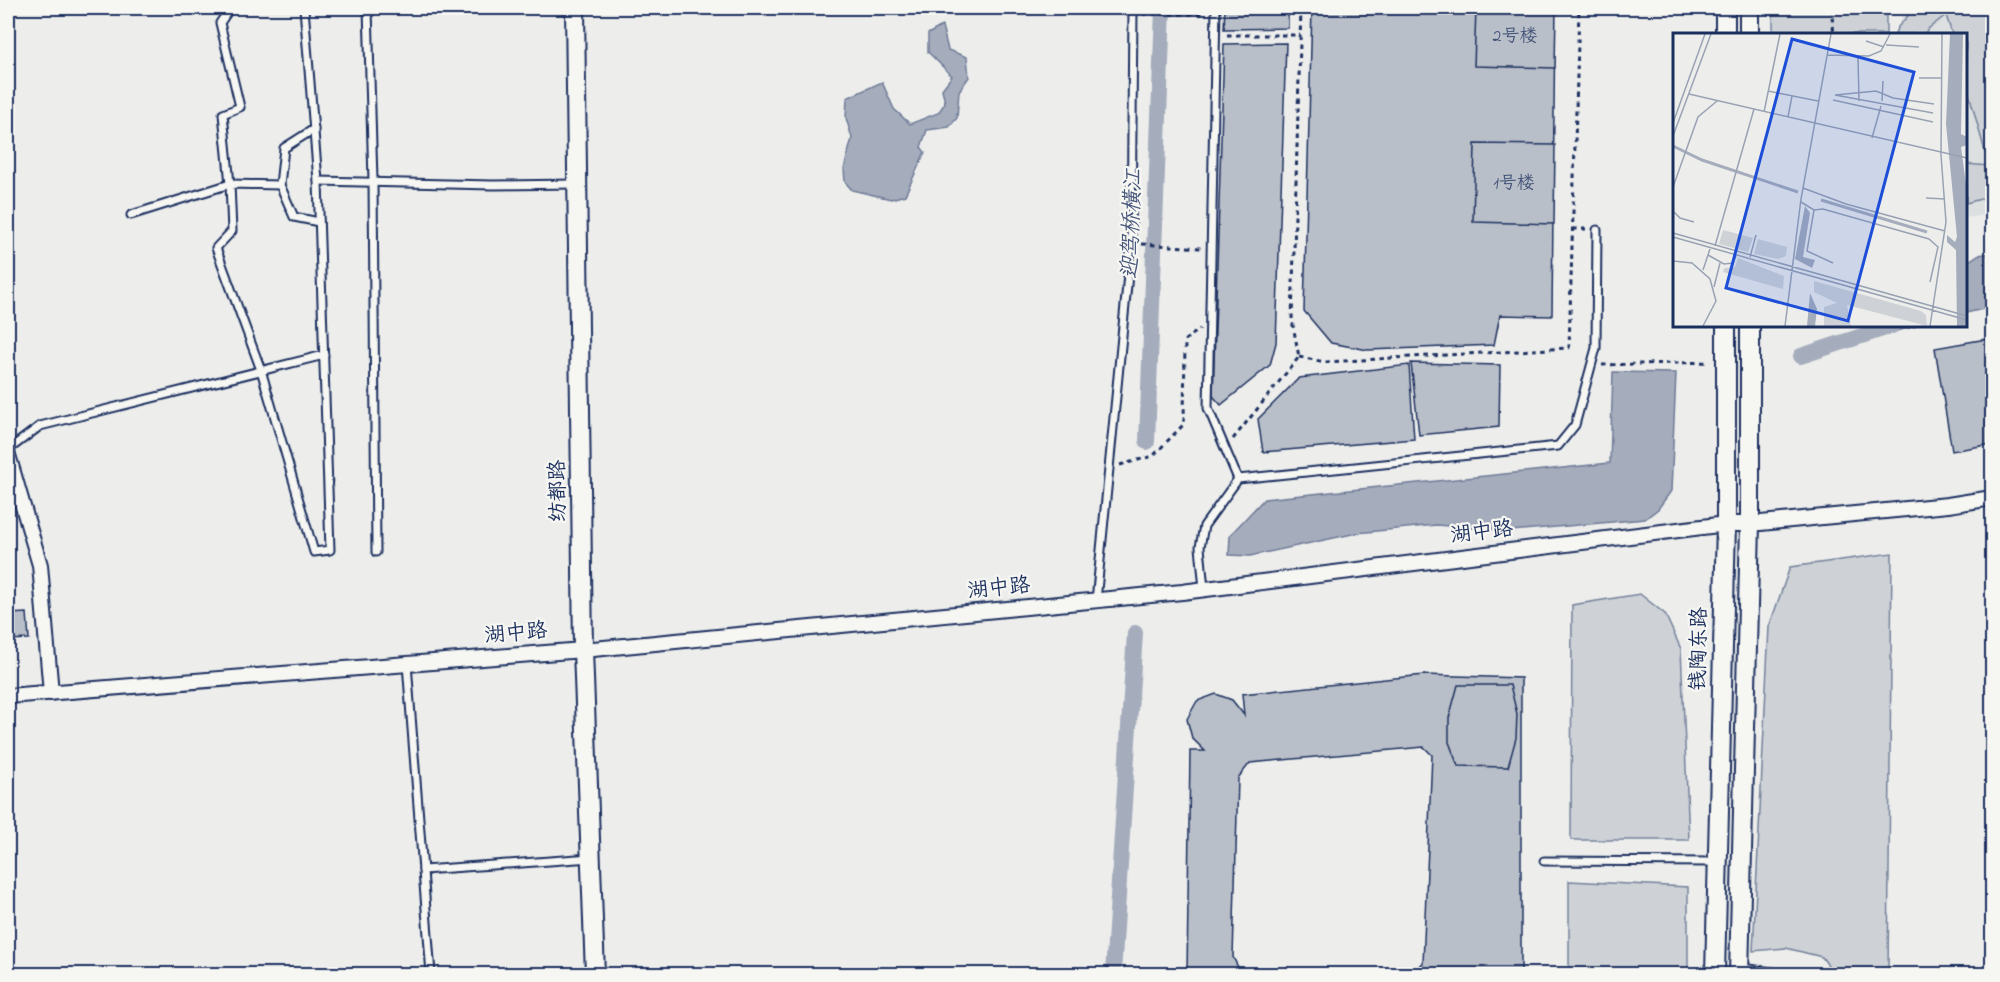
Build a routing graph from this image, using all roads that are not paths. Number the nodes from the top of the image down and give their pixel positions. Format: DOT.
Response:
graph roads {
  1 [pos="230,8"];
  2 [pos="304,8"];
  3 [pos="368,8"];
  4 [pos="575,8"];
  5 [pos="1216,8"];
  6 [pos="1725,8"];
  7 [pos="1749,8"];
  8 [pos="1133,11"];
  9 [pos="1725,33"];
  10 [pos="1749,33"];
  11 [pos="314,129"];
  12 [pos="318,181"];
  13 [pos="373,181"];
  14 [pos="230,184"];
  15 [pos="578,184"];
  16 [pos="280,185"];
  17 [pos="131,215"];
  18 [pos="319,222"];
  19 [pos="1597,230"];
  20 [pos="1725,327"];
  21 [pos="1749,327"];
  22 [pos="324,355"];
  23 [pos="261,370"];
  24 [pos="8,450"];
  25 [pos="8,455"];
  26 [pos="1238,479"];
  27 [pos="1992,498"];
  28 [pos="1726,524"];
  29 [pos="1750,524"];
  30 [pos="376,552"];
  31 [pos="1204,589"];
  32 [pos="1096,600"];
  33 [pos="583,650"];
  34 [pos="407,664"];
  35 [pos="51,693"];
  36 [pos="8,696"];
  37 [pos="591,858"];
  38 [pos="1544,861"];
  39 [pos="1717,862"];
  40 [pos="423,870"];
  41 [pos="1739,971"];
  42 [pos="431,975"];
  43 [pos="595,975"];
  44 [pos="1714,975"];
  45 [pos="1789,975"];
  1 -- 14 [label="lane"];
  2 -- 11 [label="lane"];
  3 -- 13 [label="lane"];
  4 -- 15 [label="street, 纺都路"];
  5 -- 26 [label="lane"];
  6 -- 9 [label="street"];
  7 -- 10 [label="street"];
  8 -- 32 [label="lane"];
  11 -- 12 [label="lane"];
  11 -- 16 [label="lane"];
  12 -- 13 [label="lane"];
  12 -- 18 [label="lane"];
  13 -- 15 [label="lane"];
  13 -- 30 [label="lane"];
  14 -- 16 [label="lane"];
  14 -- 17 [label="lane"];
  14 -- 23 [label="lane"];
  15 -- 33 [label="street, 纺都路"];
  16 -- 18 [label="lane"];
  18 -- 22 [label="lane"];
  19 -- 26 [label="lane"];
  20 -- 28 [label="street, 钱陶东路"];
  21 -- 29 [label="street"];
  22 -- 23 [label="lane"];
  22 -- 23 [label="lane"];
  23 -- 24 [label="lane"];
  25 -- 35 [label="street"];
  26 -- 31 [label="lane"];
  27 -- 29 [label="street, 湖中路"];
  28 -- 29 [label="street, 湖中路"];
  28 -- 31 [label="street, 湖中路"];
  28 -- 39 [label="street, 钱陶东路"];
  29 -- 41 [label="street"];
  31 -- 32 [label="street, 湖中路"];
  32 -- 33 [label="street, 湖中路"];
  33 -- 34 [label="street, 湖中路"];
  33 -- 37 [label="street, 纺都路"];
  34 -- 35 [label="street, 湖中路"];
  34 -- 40 [label="lane"];
  35 -- 36 [label="street, 湖中路"];
  37 -- 40 [label="lane"];
  37 -- 43 [label="street, 纺都路"];
  38 -- 39 [label="lane"];
  39 -- 44 [label="street, 钱陶东路"];
  40 -- 42 [label="lane"];
  41 -- 45 [label="lane"];
}
